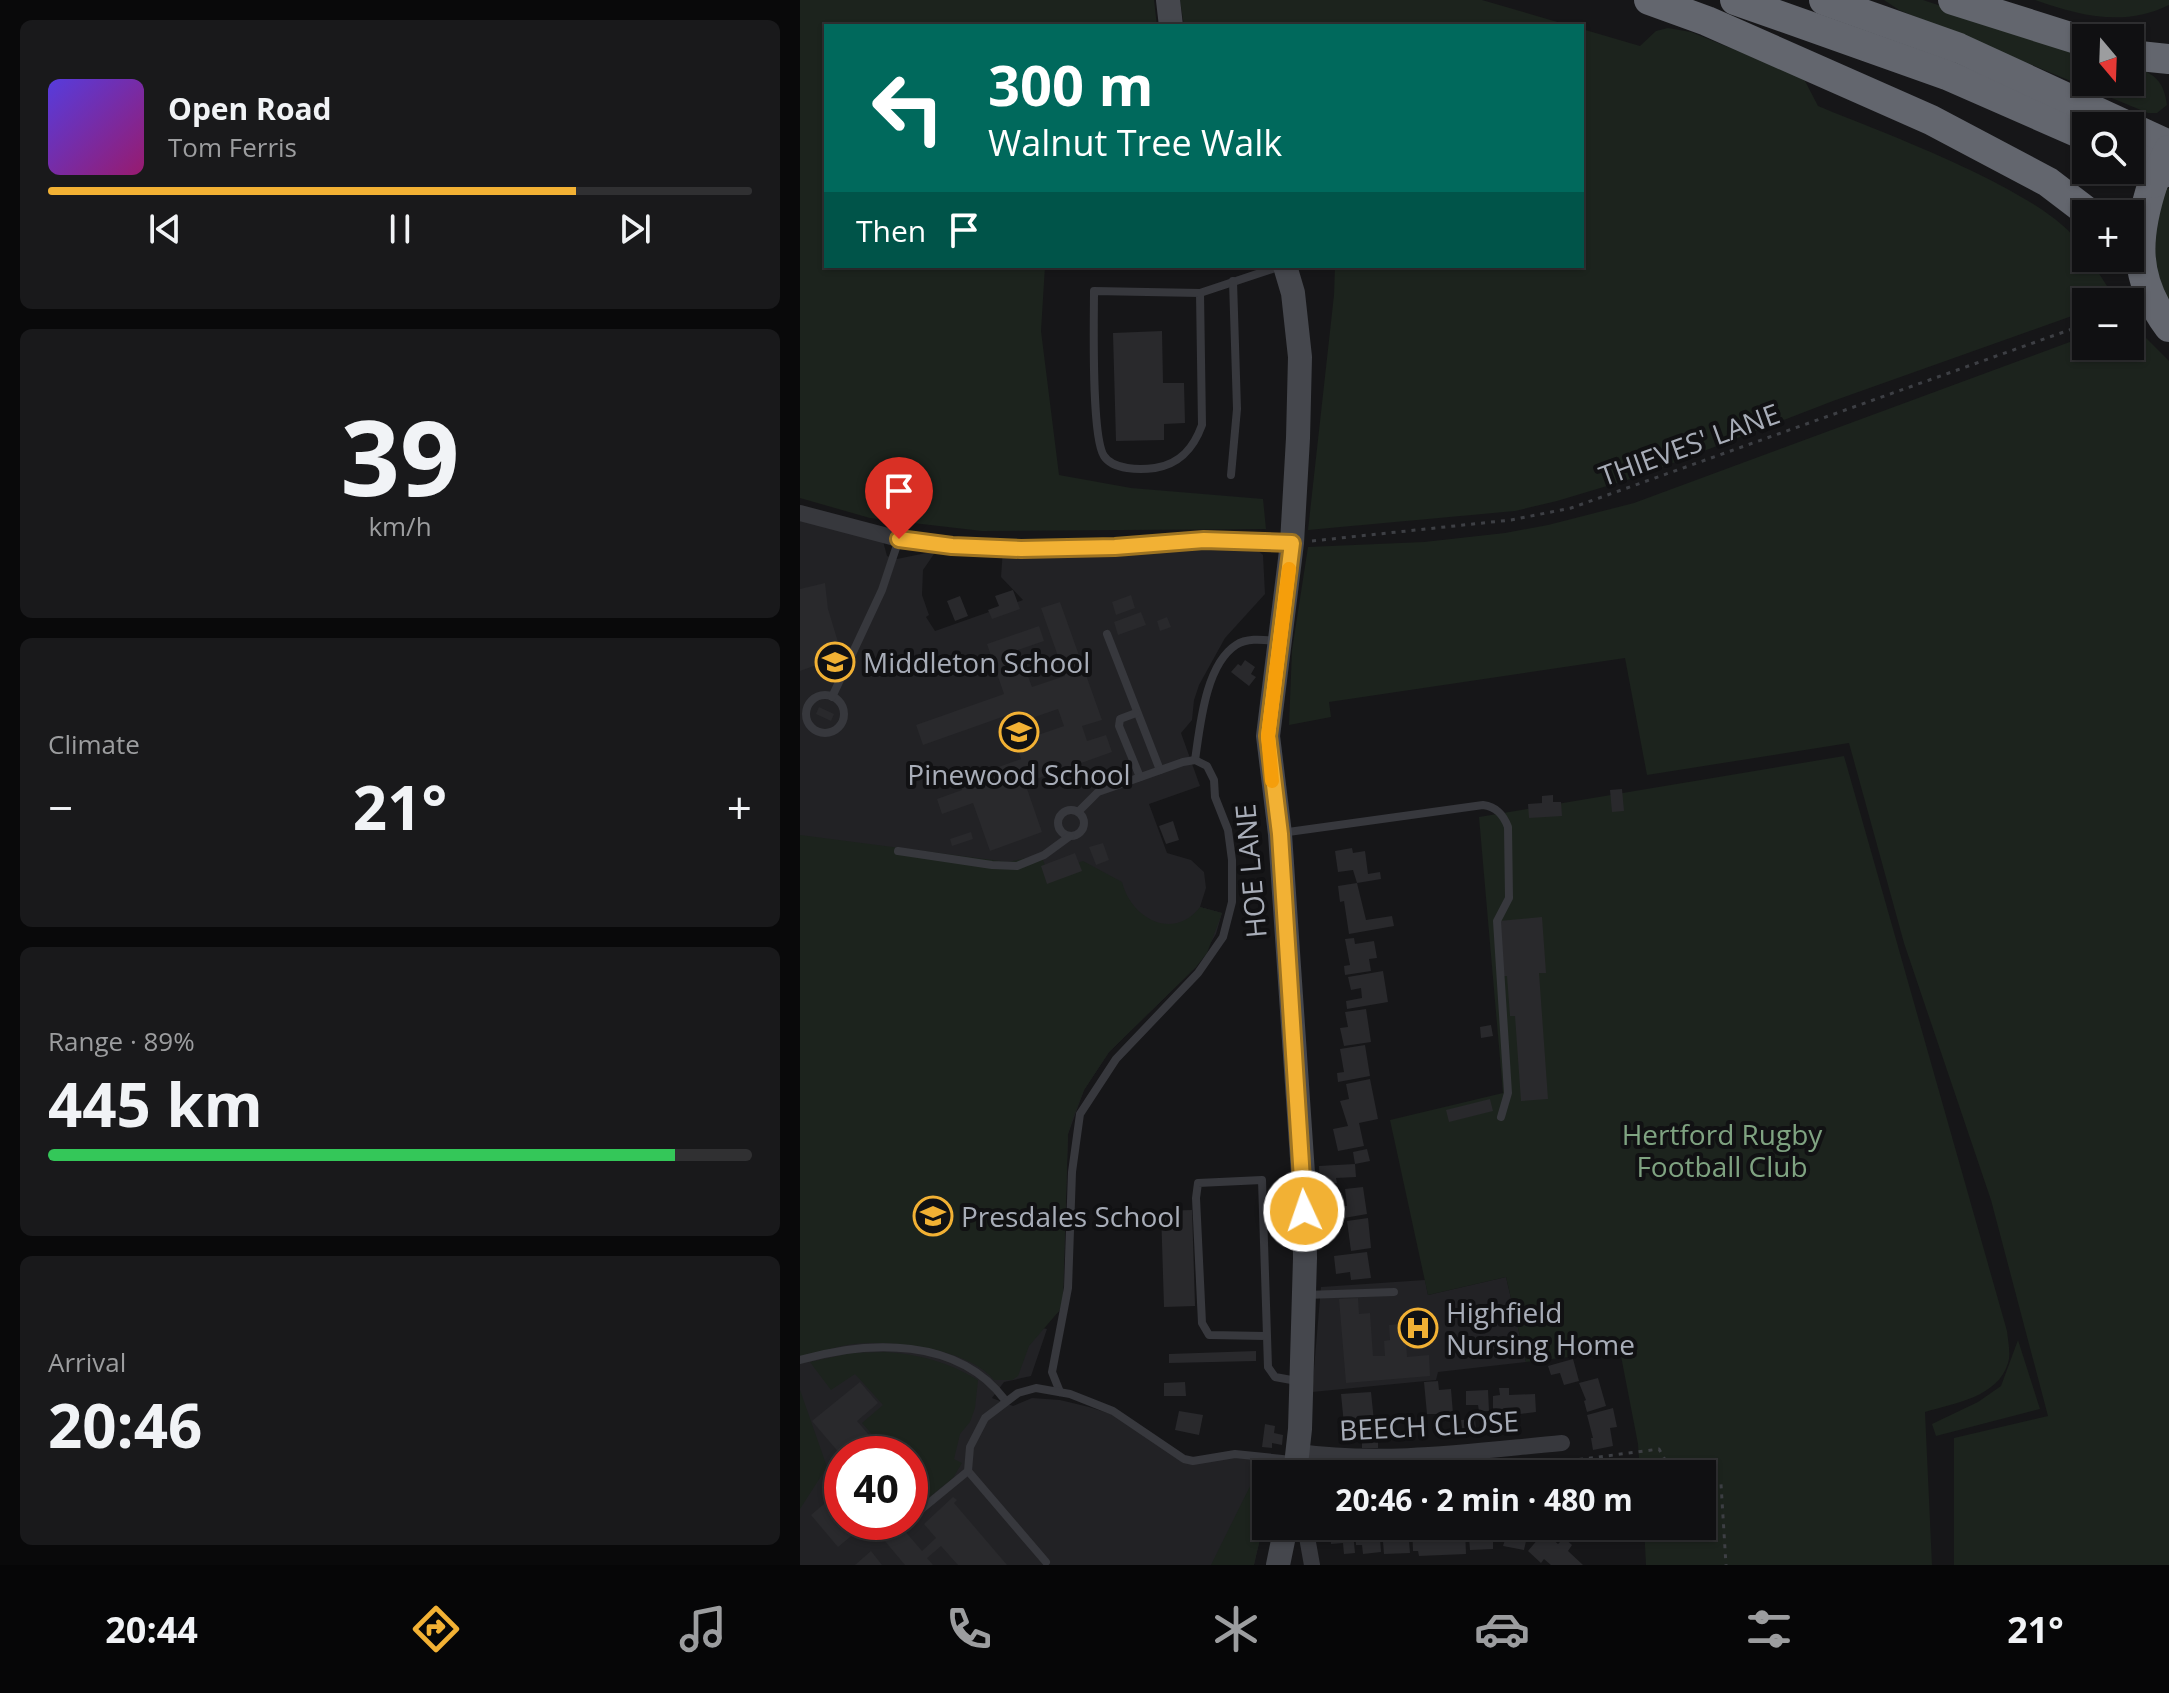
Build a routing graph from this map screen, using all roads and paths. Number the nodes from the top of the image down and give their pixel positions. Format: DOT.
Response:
graph roads {
  1 [pos="1168,0"];
  2 [pos="1649,0"];
  3 [pos="1735,0"];
  4 [pos="1824,0"];
  5 [pos="1953,0"];
  6 [pos="1171,24"];
  7 [pos="2072,38"];
  8 [pos="2144,56"];
  9 [pos="2169,59"];
  10 [pos="2098,112"];
  11 [pos="2072,130"];
  12 [pos="2144,134"];
  13 [pos="2169,147"];
  14 [pos="2144,165"];
  15 [pos="2161,178"];
  16 [pos="2072,200"];
  17 [pos="2144,219"];
  18 [pos="1276,268"];
  19 [pos="1284,268"];
  20 [pos="2136,272"];
  21 [pos="1233,281"];
  22 [pos="1200,293"];
  23 [pos="2169,327"];
  24 [pos="2072,329"];
  25 [pos="1231,475"];
  26 [pos="800,513"];
  27 [pos="899,539"];
  28 [pos="1292,543"];
  29 [pos="1107,634"];
  30 [pos="1279,641"];
  31 [pos="832,697"];
  32 [pos="1136,713"];
  33 [pos="1195,760"];
  34 [pos="1160,770"];
  35 [pos="1140,777"];
  36 [pos="1078,812"];
  37 [pos="1280,834"];
  38 [pos="1070,836"];
  39 [pos="898,851"];
  40 [pos="1501,1117"];
  41 [pos="1394,1292"];
  42 [pos="1304,1295"];
  43 [pos="1266,1336"];
  44 [pos="800,1360"];
  45 [pos="1302,1382"];
  46 [pos="1060,1392"];
  47 [pos="1005,1400"];
  48 [pos="1562,1443"];
  49 [pos="1282,1460"];
  50 [pos="1297,1460"];
  51 [pos="1337,1460"];
  52 [pos="1576,1460"];
  53 [pos="1665,1460"];
  54 [pos="968,1471"];
  55 [pos="1716,1483"];
  56 [pos="928,1504"];
  57 [pos="1283,1540"];
  58 [pos="1308,1540"];
  59 [pos="1046,1562"];
  60 [pos="1278,1565"];
  61 [pos="1312,1565"];
  62 [pos="1726,1565"];
  1 -- 6 [label="street"];
  2 -- 16 [label="highway"];
  3 -- 11 [label="highway"];
  4 -- 10 [label="highway"];
  5 -- 7 [label="highway"];
  8 -- 9 [label="highway"];
  12 -- 13 [label="highway"];
  13 -- 15 [label="highway, bridge"];
  14 -- 15 [label="highway"];
  15 -- 17 [label="highway"];
  18 -- 21 [label="lane"];
  19 -- 28 [label="street, HOE LANE"];
  20 -- 23 [label="highway"];
  21 -- 22 [label="lane"];
  21 -- 25 [label="lane"];
  22 -- 22 [label="lane"];
  24 -- 28 [label="path, THIEVES' LANE"];
  26 -- 27 [label="street"];
  27 -- 28 [label="street"];
  27 -- 31 [label="lane"];
  28 -- 30 [label="street, HOE LANE"];
  29 -- 32 [label="lane"];
  30 -- 33 [label="lane"];
  30 -- 37 [label="street, HOE LANE"];
  31 -- 31 [label="lane"];
  32 -- 34 [label="lane"];
  32 -- 35 [label="lane"];
  33 -- 34 [label="lane"];
  33 -- 46 [label="lane"];
  34 -- 35 [label="lane"];
  35 -- 36 [label="lane"];
  36 -- 38 [label="lane"];
  36 -- 38 [label="lane"];
  37 -- 40 [label="lane"];
  37 -- 42 [label="street, HOE LANE"];
  38 -- 39 [label="lane"];
  41 -- 42 [label="lane"];
  42 -- 45 [label="street, HOE LANE"];
  43 -- 43 [label="lane"];
  43 -- 45 [label="lane"];
  44 -- 47 [label="lane"];
  45 -- 50 [label="street, HOE LANE"];
  46 -- 47 [label="lane"];
  46 -- 49 [label="lane"];
  47 -- 54 [label="lane"];
  48 -- 51 [label="street, BEECH CLOSE"];
  52 -- 53 [label="path"];
  54 -- 56 [label="lane"];
  54 -- 59 [label="lane"];
  55 -- 62 [label="path"];
  57 -- 60 [label="street"];
  58 -- 61 [label="street"];
}
